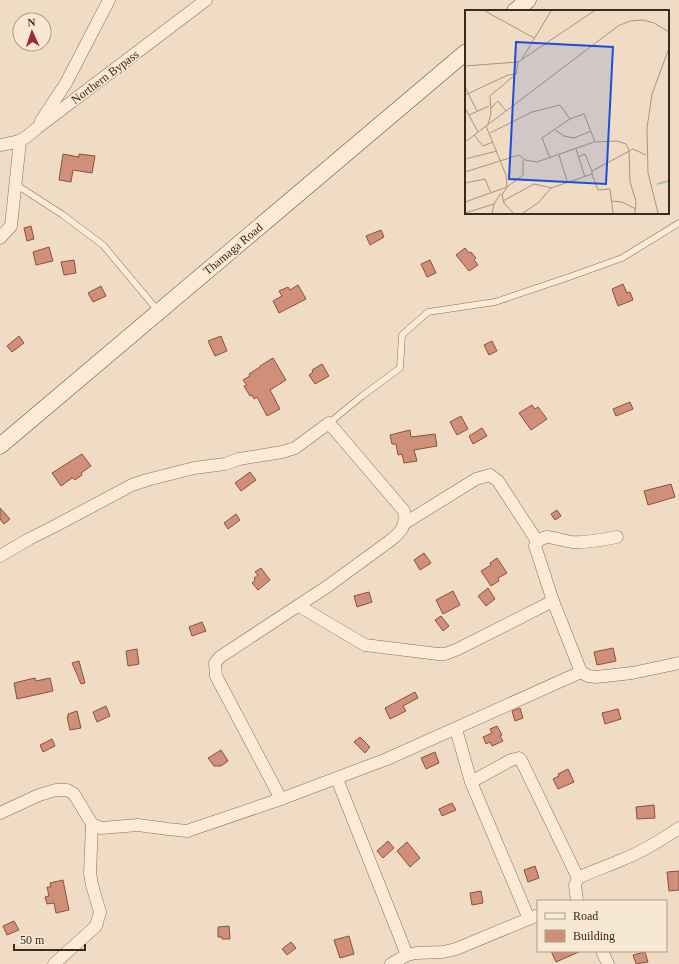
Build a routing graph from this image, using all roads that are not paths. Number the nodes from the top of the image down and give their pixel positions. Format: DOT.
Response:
graph roads {
  1 [pos="109,0"];
  2 [pos="206,0"];
  3 [pos="528,0"];
  4 [pos="516,10"];
  5 [pos="465,53"];
  6 [pos="37,128"];
  7 [pos="20,141"];
  8 [pos="0,145"];
  9 [pos="15,184"];
  10 [pos="679,223"];
  11 [pos="5,226"];
  12 [pos="0,238"];
  13 [pos="158,312"];
  14 [pos="329,423"];
  15 [pos="0,446"];
  16 [pos="405,523"];
  17 [pos="617,537"];
  18 [pos="537,541"];
  19 [pos="0,556"];
  20 [pos="553,601"];
  21 [pos="299,606"];
  22 [pos="679,663"];
  23 [pos="581,672"];
  24 [pos="456,729"];
  25 [pos="337,779"];
  26 [pos="471,782"];
  27 [pos="281,800"];
  28 [pos="0,813"];
  29 [pos="92,824"];
  30 [pos="679,828"];
  31 [pos="578,878"];
  32 [pos="576,900"];
  33 [pos="533,917"];
  34 [pos="602,952"];
  35 [pos="407,955"];
  36 [pos="54,964"];
  37 [pos="391,964"];
  38 [pos="608,964"];
  1 -- 6 [label="street"];
  2 -- 6 [label="street, Northern Bypass"];
  3 -- 4 [label="main road"];
  5 -- 13 [label="main road, Thamaga Road"];
  6 -- 7 [label="street, Northern Bypass"];
  7 -- 8 [label="street, Northern Bypass"];
  7 -- 9 [label="street"];
  9 -- 11 [label="street"];
  9 -- 13 [label="lane"];
  10 -- 14 [label="lane"];
  11 -- 12 [label="street"];
  13 -- 15 [label="main road, Thamaga Road"];
  14 -- 16 [label="street"];
  14 -- 19 [label="street"];
  16 -- 18 [label="street"];
  16 -- 21 [label="street"];
  17 -- 18 [label="street"];
  18 -- 20 [label="street"];
  20 -- 21 [label="street"];
  20 -- 23 [label="street"];
  21 -- 27 [label="street"];
  22 -- 23 [label="street"];
  23 -- 24 [label="street"];
  24 -- 25 [label="street"];
  24 -- 26 [label="street"];
  25 -- 27 [label="street"];
  25 -- 35 [label="street"];
  26 -- 31 [label="street"];
  26 -- 33 [label="street"];
  27 -- 29 [label="street"];
  28 -- 29 [label="street"];
  29 -- 36 [label="street"];
  30 -- 31 [label="street"];
  31 -- 32 [label="street"];
  33 -- 35 [label="street"];
  34 -- 38 [label="street"];
  35 -- 37 [label="street"];
}
